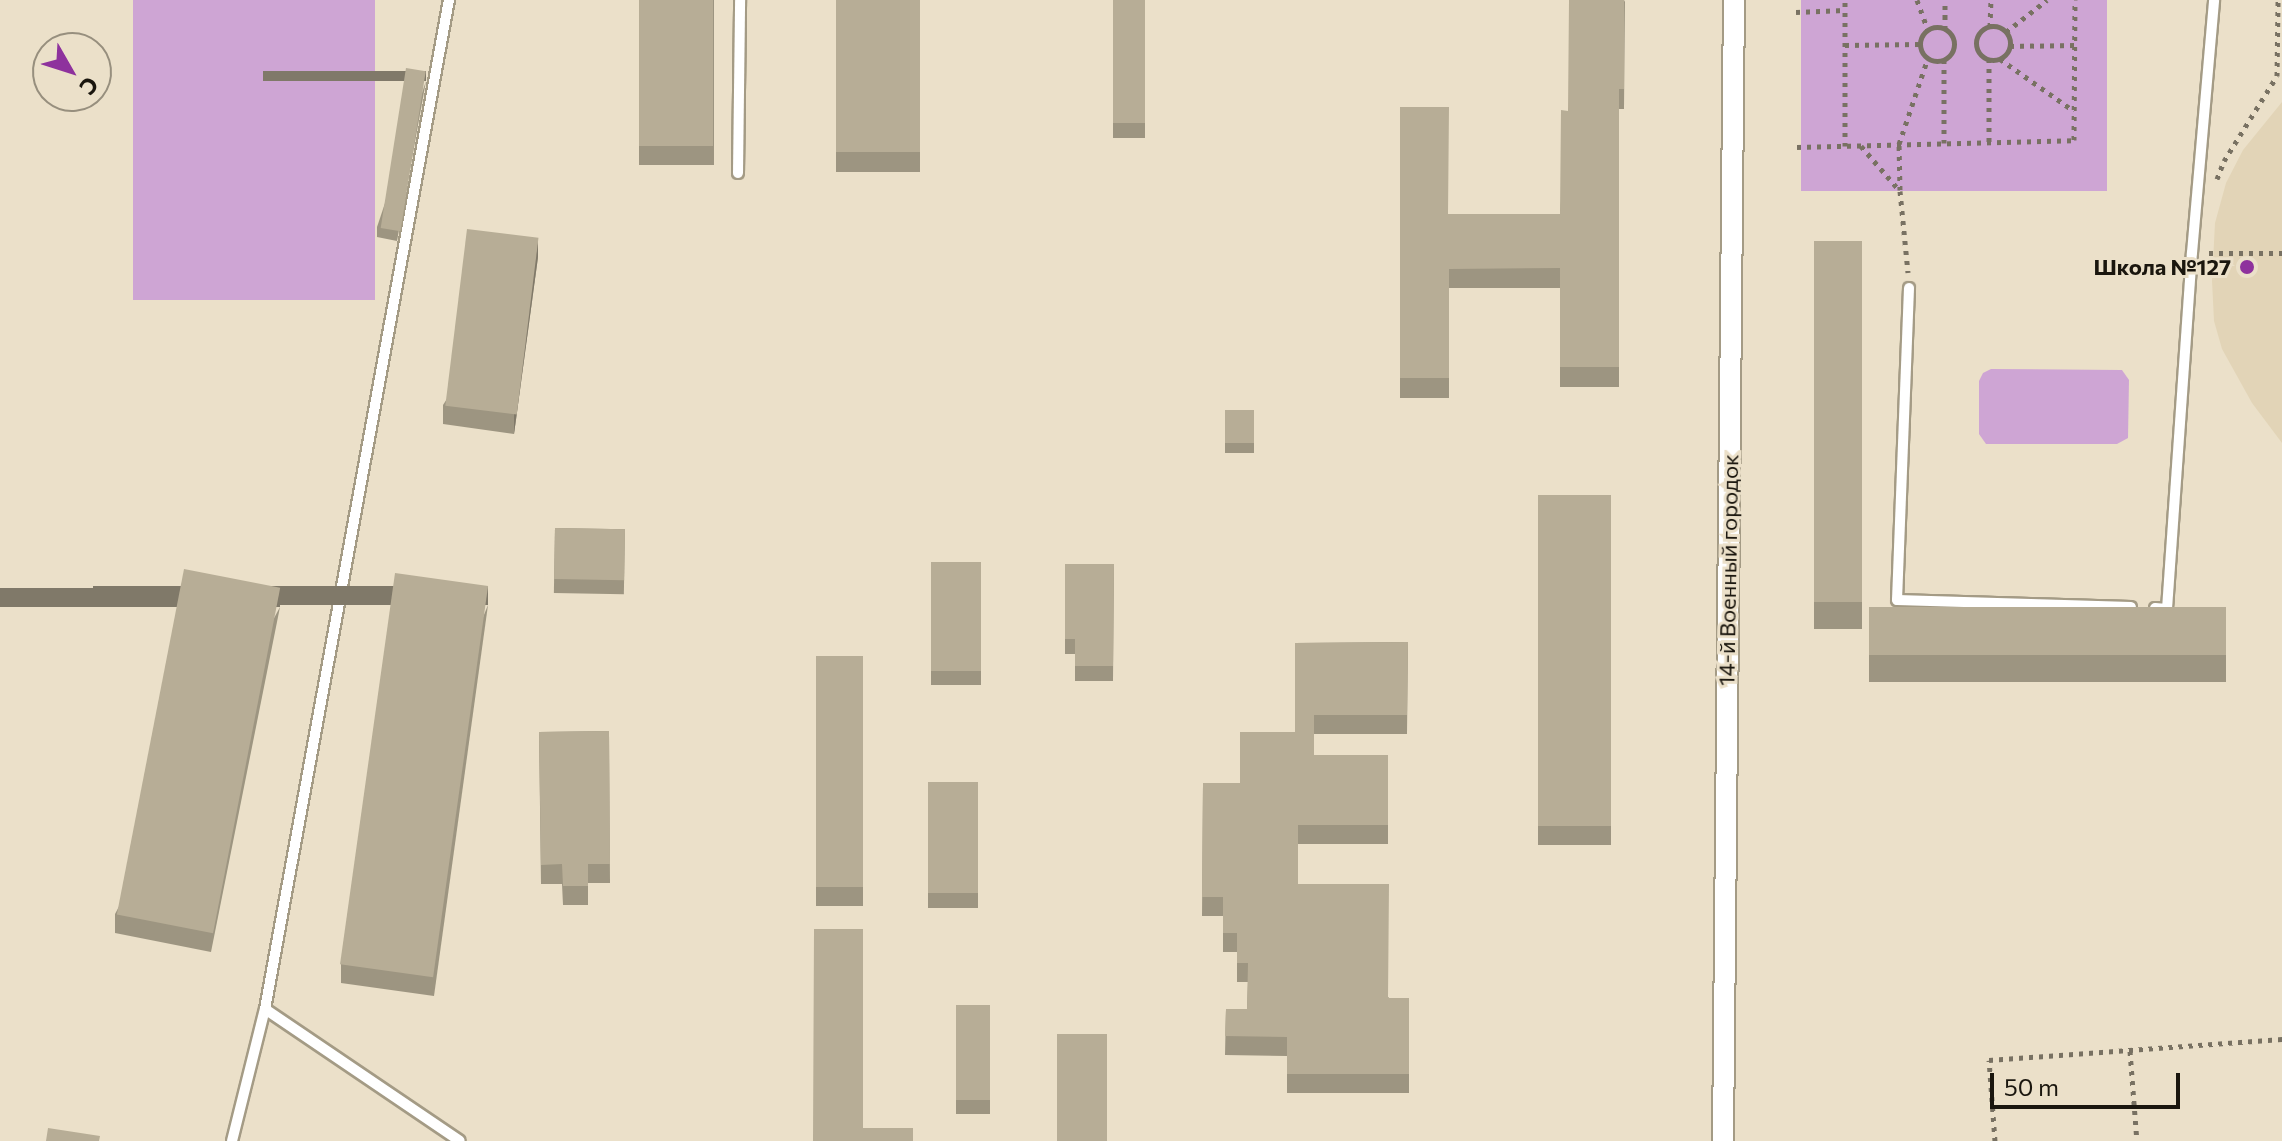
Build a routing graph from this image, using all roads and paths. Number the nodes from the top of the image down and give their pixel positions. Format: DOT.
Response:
graph roads {
  1 [pos="449,0"];
  2 [pos="740,0"];
  3 [pos="1734,0"];
  4 [pos="1845,0"];
  5 [pos="1917,0"];
  6 [pos="1945,0"];
  7 [pos="1991,0"];
  8 [pos="2047,0"];
  9 [pos="2075,0"];
  10 [pos="2214,0"];
  11 [pos="2278,0"];
  12 [pos="1845,10"];
  13 [pos="1796,12"];
  14 [pos="1990,27"];
  15 [pos="1945,29"];
  16 [pos="1928,30"];
  17 [pos="2006,32"];
  18 [pos="1920,44"];
  19 [pos="1845,45"];
  20 [pos="2075,45"];
  21 [pos="2010,46"];
  22 [pos="1928,58"];
  23 [pos="2000,59"];
  24 [pos="1944,60"];
  25 [pos="1989,60"];
  26 [pos="2074,111"];
  27 [pos="1989,142"];
  28 [pos="1944,143"];
  29 [pos="1899,144"];
  30 [pos="1860,145"];
  31 [pos="1845,146"];
  32 [pos="1797,147"];
  33 [pos="738,173"];
  34 [pos="2213,190"];
  35 [pos="1900,191"];
  36 [pos="2205,238"];
  37 [pos="2282,253"];
  38 [pos="1909,288"];
  39 [pos="265,1009"];
  40 [pos="2282,1039"];
  41 [pos="2130,1051"];
  42 [pos="232,1141"];
  43 [pos="460,1141"];
  44 [pos="1723,1141"];
  45 [pos="1995,1141"];
  46 [pos="2137,1141"];
  1 -- 39 [label="lane"];
  2 -- 33 [label="lane"];
  3 -- 44 [label="street, 14-й Военный городок"];
  4 -- 12 [label="path"];
  5 -- 16 [label="path"];
  6 -- 15 [label="path"];
  7 -- 14 [label="path"];
  8 -- 17 [label="path"];
  9 -- 20 [label="path"];
  10 -- 38 [label="lane"];
  11 -- 34 [label="path"];
  12 -- 13 [label="path"];
  12 -- 19 [label="path"];
  14 -- 17 [label="path"];
  14 -- 25 [label="path"];
  15 -- 16 [label="path"];
  15 -- 24 [label="path"];
  16 -- 18 [label="path"];
  17 -- 21 [label="path"];
  18 -- 19 [label="path"];
  18 -- 22 [label="path"];
  19 -- 31 [label="path"];
  20 -- 21 [label="path"];
  20 -- 26 [label="path"];
  21 -- 23 [label="path"];
  22 -- 24 [label="path"];
  22 -- 29 [label="path"];
  23 -- 25 [label="path"];
  23 -- 26 [label="path"];
  24 -- 28 [label="path"];
  25 -- 27 [label="path"];
  26 -- 27 [label="path"];
  27 -- 28 [label="path"];
  28 -- 29 [label="path"];
  29 -- 30 [label="path"];
  29 -- 35 [label="path"];
  30 -- 31 [label="path"];
  30 -- 35 [label="path"];
  31 -- 32 [label="path"];
  35 -- 38 [label="path"];
  36 -- 37 [label="path"];
  39 -- 42 [label="lane"];
  39 -- 43 [label="lane"];
  40 -- 41 [label="path"];
  41 -- 45 [label="path"];
  41 -- 46 [label="path"];
}
